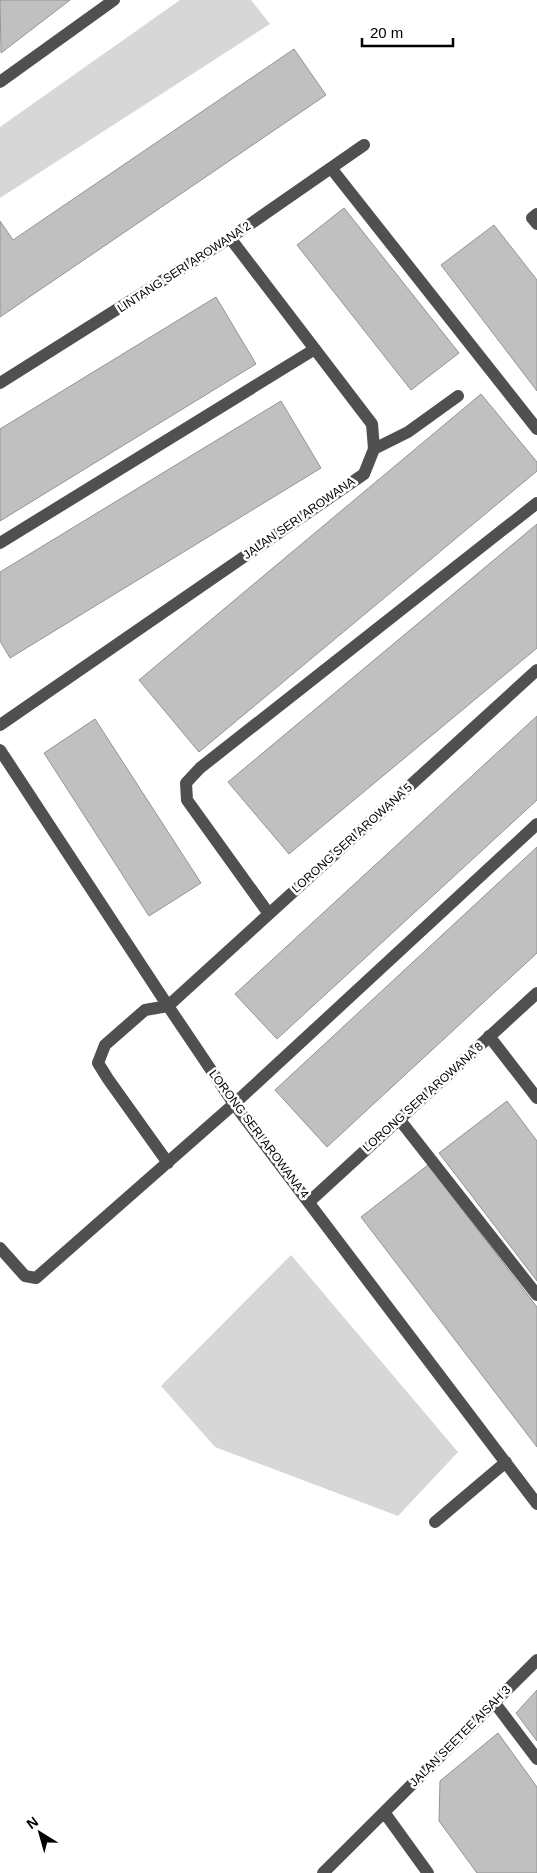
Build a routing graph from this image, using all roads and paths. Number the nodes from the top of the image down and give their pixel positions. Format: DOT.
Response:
graph roads {
  1 [pos="114,0"];
  2 [pos="0,82"];
  3 [pos="364,145"];
  4 [pos="331,168"];
  5 [pos="230,238"];
  6 [pos="315,349"];
  7 [pos="0,383"];
  8 [pos="458,396"];
  9 [pos="537,429"];
  10 [pos="374,448"];
  11 [pos="537,503"];
  12 [pos="0,543"];
  13 [pos="537,670"];
  14 [pos="0,725"];
  15 [pos="0,750"];
  16 [pos="537,824"];
  17 [pos="269,914"];
  18 [pos="537,993"];
  19 [pos="168,1006"];
  20 [pos="489,1036"];
  21 [pos="537,1098"];
  22 [pos="234,1104"];
  23 [pos="399,1119"];
  24 [pos="168,1163"];
  25 [pos="310,1201"];
  26 [pos="0,1248"];
  27 [pos="537,1295"];
  28 [pos="506,1462"];
  29 [pos="537,1504"];
  30 [pos="435,1522"];
  31 [pos="537,1660"];
  32 [pos="494,1702"];
  33 [pos="537,1760"];
  34 [pos="384,1812"];
  35 [pos="323,1873"];
  36 [pos="428,1873"];
  1 -- 2 [label="street"];
  3 -- 4 [label="street, LINTANG SERI AROWANA 2"];
  4 -- 5 [label="street, LINTANG SERI AROWANA 2"];
  4 -- 9 [label="street"];
  5 -- 6 [label="street, JALAN SERI AROWANA"];
  5 -- 7 [label="street, LINTANG SERI AROWANA 2"];
  6 -- 10 [label="street, JALAN SERI AROWANA"];
  6 -- 12 [label="street"];
  8 -- 10 [label="street"];
  10 -- 14 [label="street, JALAN SERI AROWANA"];
  11 -- 17 [label="street"];
  13 -- 17 [label="street, LORONG SERI AROWANA 5"];
  15 -- 19 [label="street, LORONG SERI AROWANA 4"];
  16 -- 22 [label="street"];
  17 -- 19 [label="street, LORONG SERI AROWANA 5"];
  18 -- 20 [label="street, LORONG SERI AROWANA 8"];
  19 -- 22 [label="street, LORONG SERI AROWANA 4"];
  19 -- 24 [label="street"];
  20 -- 21 [label="street"];
  20 -- 23 [label="street, LORONG SERI AROWANA 8"];
  22 -- 24 [label="street"];
  22 -- 25 [label="street, LORONG SERI AROWANA 4"];
  23 -- 25 [label="street, LORONG SERI AROWANA 8"];
  23 -- 27 [label="street"];
  24 -- 26 [label="street"];
  25 -- 28 [label="street, LORONG SERI AROWANA 4"];
  28 -- 29 [label="street, LORONG SERI AROWANA 4"];
  28 -- 30 [label="street"];
  31 -- 32 [label="street, JALAN SEETEE AISAH 3"];
  32 -- 33 [label="street"];
  32 -- 34 [label="street, JALAN SEETEE AISAH 3"];
  34 -- 35 [label="street, JALAN SEETEE AISAH 3"];
  34 -- 36 [label="street"];
}
